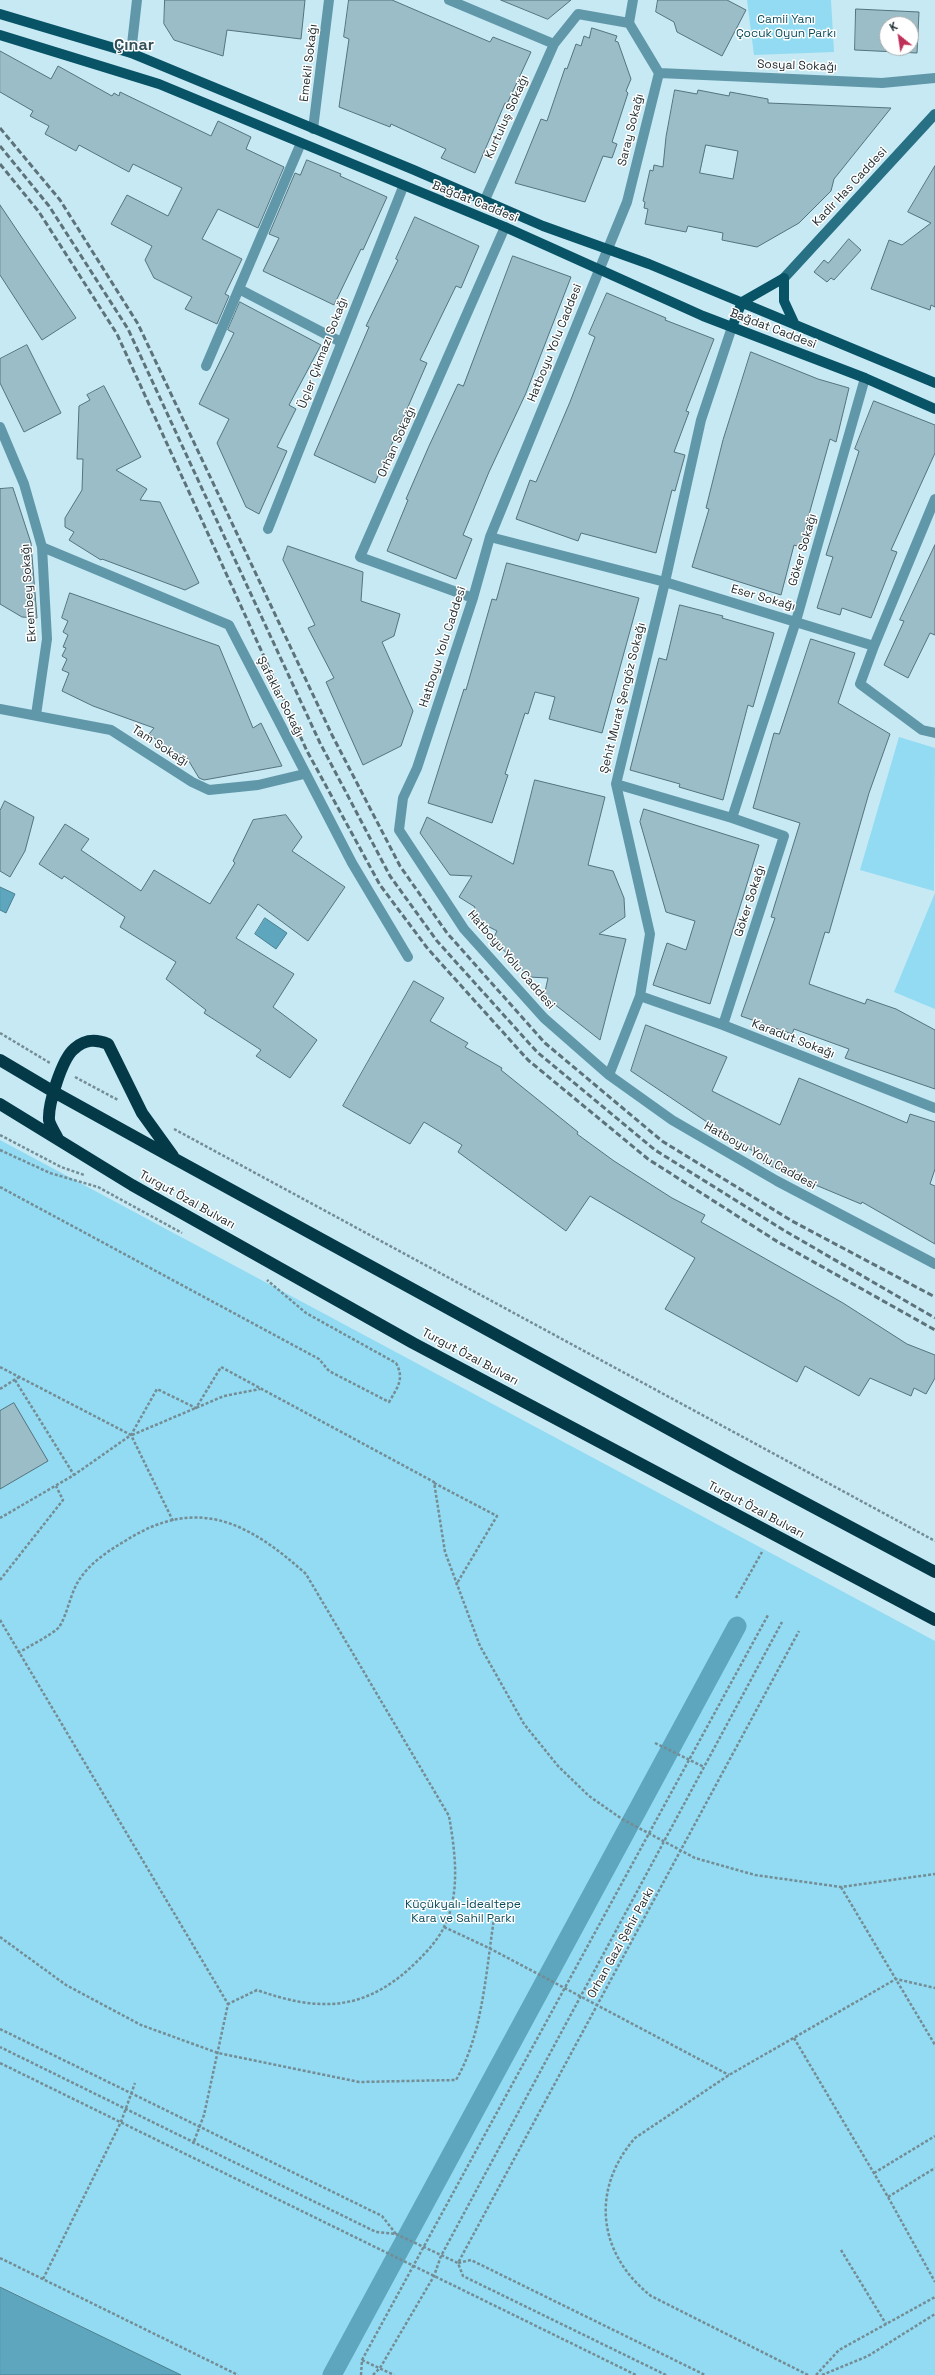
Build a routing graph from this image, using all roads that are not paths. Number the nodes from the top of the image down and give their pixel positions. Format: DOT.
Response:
graph roads {
  1 [pos="137,0"];
  2 [pos="329,0"];
  3 [pos="449,0"];
  4 [pos="633,0"];
  5 [pos="0,14"];
  6 [pos="629,23"];
  7 [pos="0,35"];
  8 [pos="554,44"];
  9 [pos="131,53"];
  10 [pos="659,73"];
  11 [pos="935,78"];
  12 [pos="935,114"];
  13 [pos="313,129"];
  14 [pos="301,143"];
  15 [pos="403,187"];
  16 [pos="484,202"];
  17 [pos="505,227"];
  18 [pos="607,248"];
  19 [pos="599,269"];
  20 [pos="784,278"];
  21 [pos="239,289"];
  22 [pos="742,302"];
  23 [pos="795,325"];
  24 [pos="732,327"];
  25 [pos="342,342"];
  26 [pos="206,366"];
  27 [pos="865,378"];
  28 [pos="935,383"];
  29 [pos="935,409"];
  30 [pos="0,427"];
  31 [pos="935,499"];
  32 [pos="268,529"];
  33 [pos="490,537"];
  34 [pos="42,547"];
  35 [pos="665,582"];
  36 [pos="473,598"];
  37 [pos="796,621"];
  38 [pos="874,646"];
  39 [pos="0,709"];
  40 [pos="36,715"];
  41 [pos="935,733"];
  42 [pos="304,774"];
  43 [pos="616,784"];
  44 [pos="732,818"];
  45 [pos="408,957"];
  46 [pos="640,996"];
  47 [pos="723,1025"];
  48 [pos="0,1060"];
  49 [pos="609,1075"];
  50 [pos="54,1092"];
  51 [pos="0,1104"];
  52 [pos="935,1108"];
  53 [pos="58,1139"];
  54 [pos="175,1159"];
  55 [pos="935,1264"];
  56 [pos="935,1572"];
  57 [pos="935,1620"];
  1 -- 9 [label="street"];
  2 -- 13 [label="street, Emekli Sokağı"];
  3 -- 8 [label="street"];
  4 -- 6 [label="street"];
  5 -- 9 [label="main road, Bağdat Caddesi"];
  6 -- 8 [label="street"];
  6 -- 10 [label="street"];
  7 -- 14 [label="main road, Bağdat Caddesi"];
  8 -- 16 [label="street, Kurtuluş Sokağı"];
  9 -- 13 [label="main road, Bağdat Caddesi"];
  10 -- 11 [label="street, Sosyal Sokağı"];
  10 -- 18 [label="street, Saray Sokağı"];
  12 -- 20 [label="street, Kadir Has Caddesi"];
  13 -- 16 [label="main road, Bağdat Caddesi"];
  14 -- 15 [label="main road, Bağdat Caddesi"];
  14 -- 21 [label="street"];
  15 -- 17 [label="main road, Bağdat Caddesi"];
  15 -- 25 [label="street, Üçler Çıkmazı Sokağı"];
  16 -- 18 [label="main road, Bağdat Caddesi"];
  17 -- 19 [label="main road, Bağdat Caddesi"];
  17 -- 36 [label="street, Orhan Sokağı"];
  18 -- 19 [label="street, Saray Sokağı"];
  18 -- 22 [label="main road, Bağdat Caddesi"];
  19 -- 24 [label="main road, Bağdat Caddesi"];
  19 -- 33 [label="street, Hatboyu Yolu Caddesi"];
  20 -- 22 [label="main road"];
  20 -- 23 [label="main road"];
  21 -- 25 [label="street"];
  21 -- 26 [label="street"];
  22 -- 23 [label="main road, Bağdat Caddesi"];
  22 -- 24 [label="main road"];
  23 -- 28 [label="main road, Bağdat Caddesi"];
  24 -- 27 [label="main road, Bağdat Caddesi"];
  24 -- 35 [label="street, Şehit Murat Şengöz Sokağı"];
  25 -- 32 [label="street, Üçler Çıkmazı Sokağı"];
  27 -- 29 [label="main road, Bağdat Caddesi"];
  27 -- 37 [label="street, Göker Sokağı"];
  30 -- 34 [label="street, Ekrembey Sokağı"];
  31 -- 38 [label="street"];
  33 -- 35 [label="street, Eser Sokağı"];
  33 -- 36 [label="street, Hatboyu Yolu Caddesi"];
  34 -- 40 [label="street, Ekrembey Sokağı"];
  34 -- 42 [label="street, Şafaklar Sokağı"];
  35 -- 37 [label="street, Eser Sokağı"];
  35 -- 43 [label="street, Şehit Murat Şengöz Sokağı"];
  36 -- 49 [label="street, Hatboyu Yolu Caddesi"];
  37 -- 38 [label="street, Eser Sokağı"];
  37 -- 44 [label="street, Göker Sokağı"];
  38 -- 41 [label="street"];
  39 -- 40 [label="street, Tam Sokağı"];
  40 -- 42 [label="street, Tam Sokağı"];
  42 -- 45 [label="street, Şafaklar Sokağı"];
  43 -- 44 [label="street, Göker Sokağı"];
  43 -- 46 [label="street, Şehit Murat Şengöz Sokağı"];
  44 -- 47 [label="street, Göker Sokağı"];
  46 -- 47 [label="street, Karadut Sokağı"];
  46 -- 49 [label="street, Şehit Murat Şengöz Sokağı"];
  47 -- 52 [label="street, Karadut Sokağı"];
  48 -- 50 [label="highway"];
  49 -- 55 [label="street, Hatboyu Yolu Caddesi"];
  50 -- 53 [label="highway"];
  50 -- 54 [label="highway"];
  50 -- 54 [label="highway"];
  51 -- 53 [label="highway, Turgut Özal Bulvarı"];
  53 -- 57 [label="highway, Turgut Özal Bulvarı"];
  54 -- 56 [label="highway"];
}
